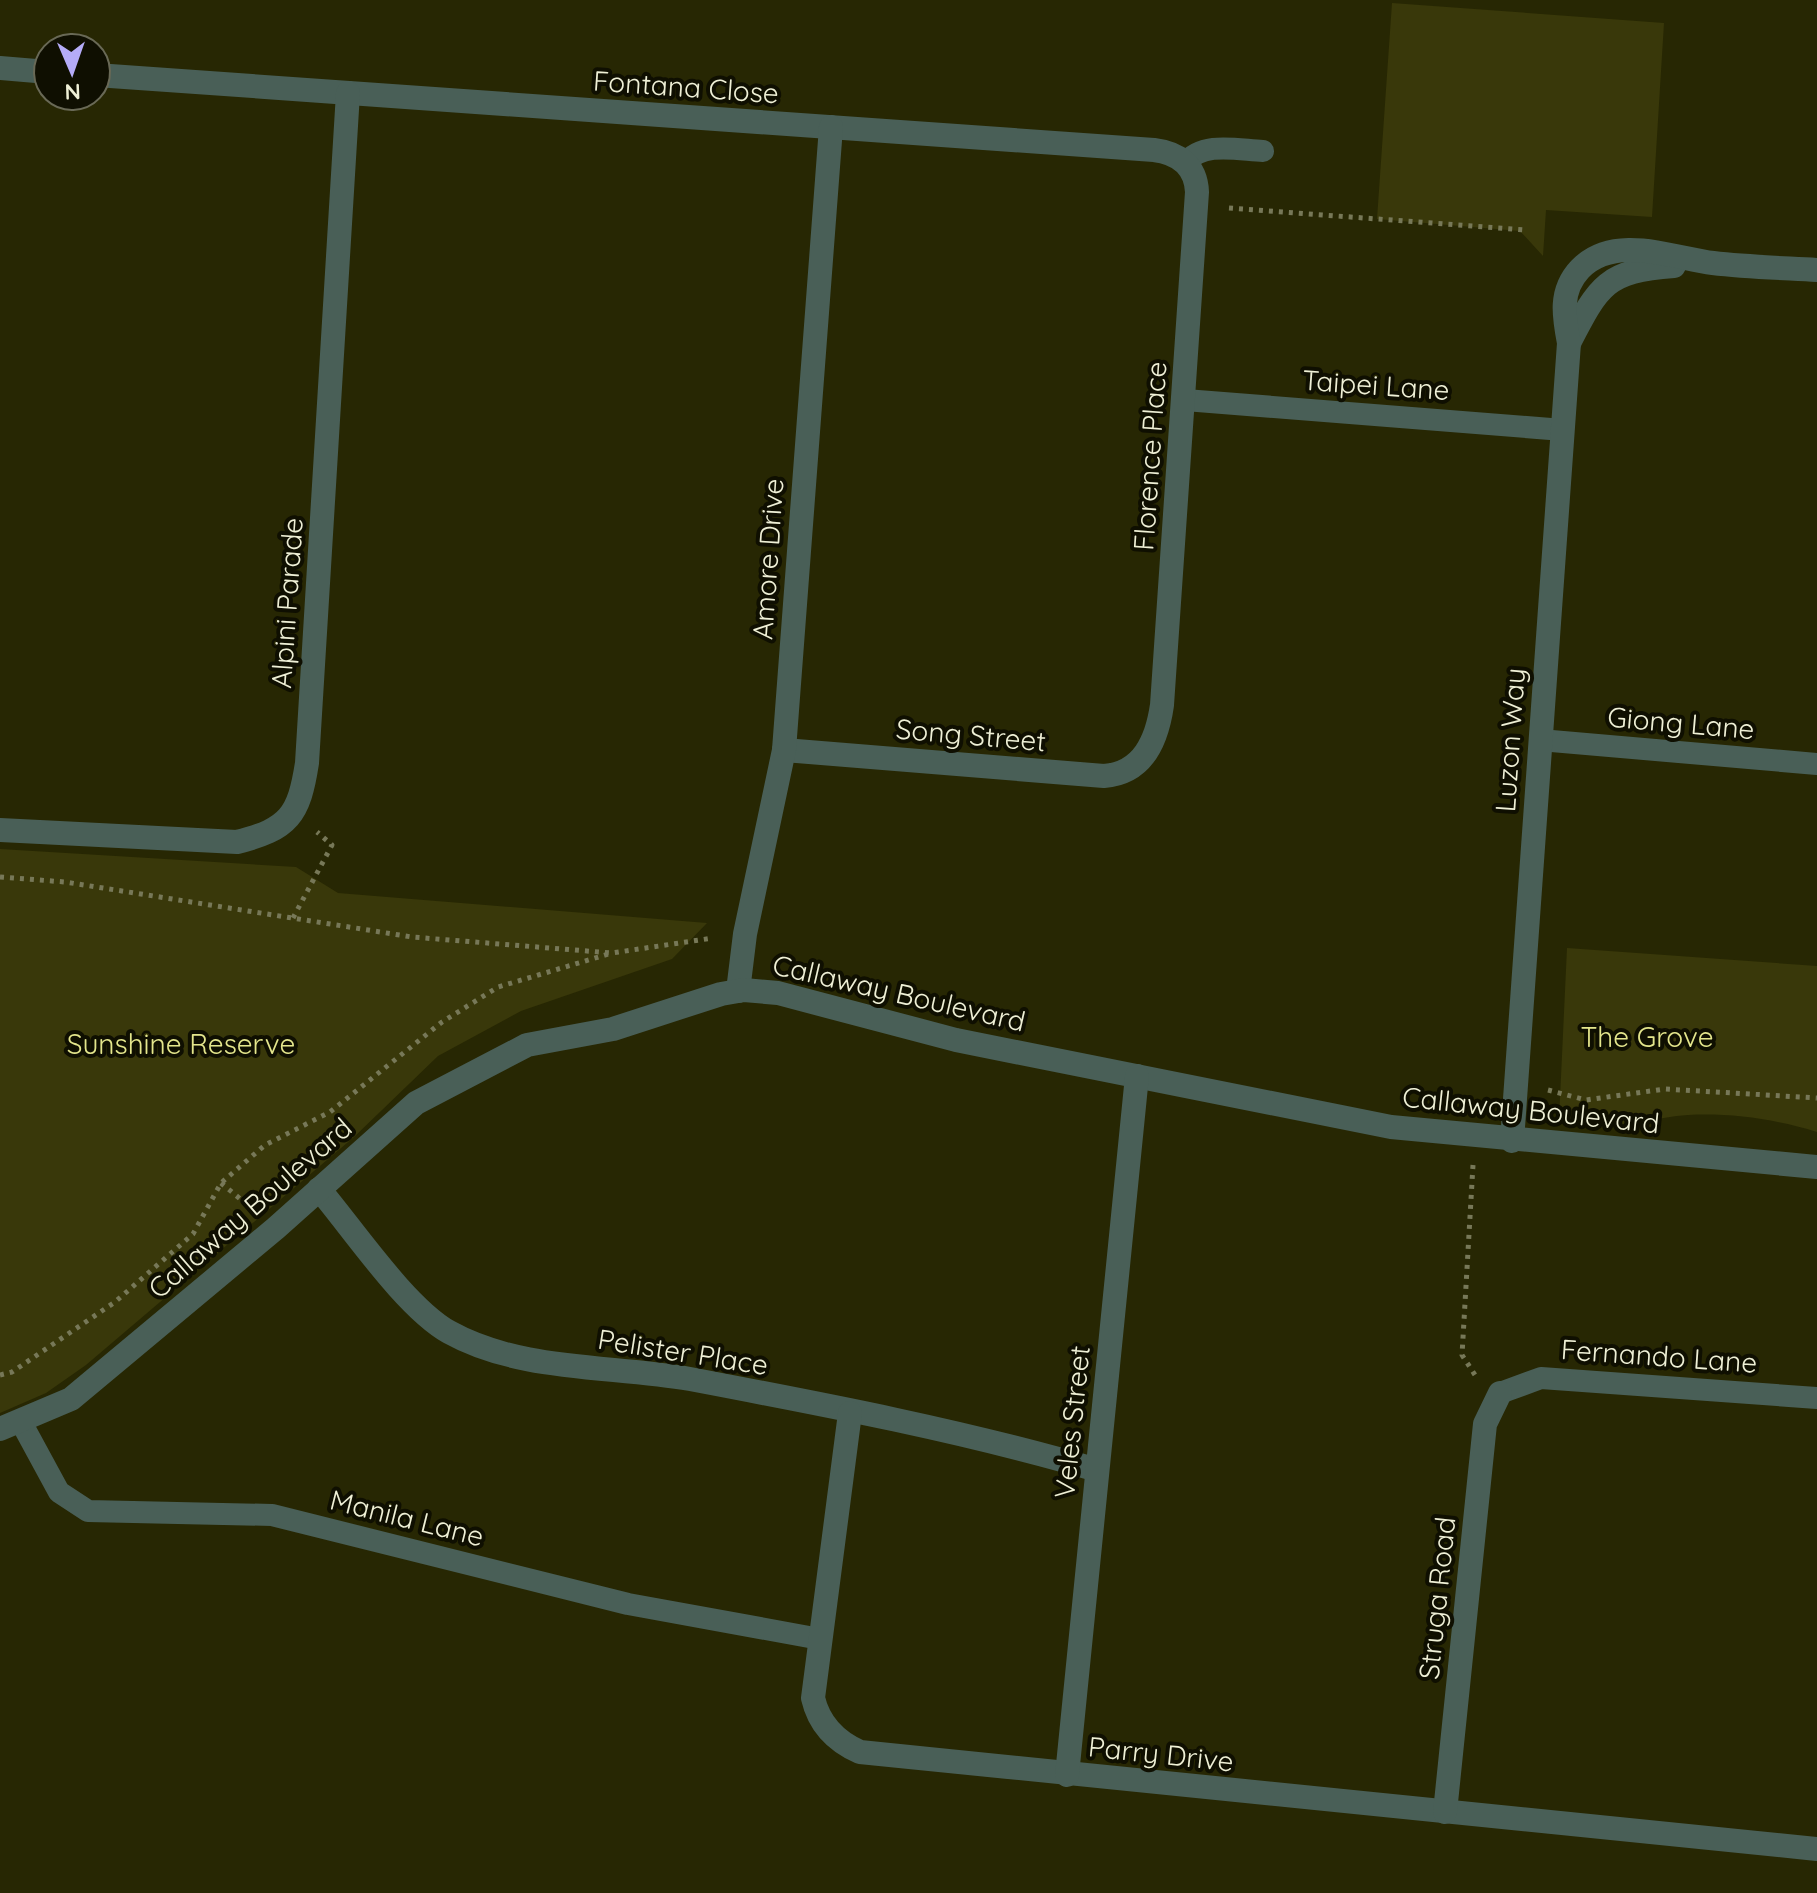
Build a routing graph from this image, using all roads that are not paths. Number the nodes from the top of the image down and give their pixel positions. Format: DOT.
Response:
graph roads {
  1 [pos="0,68"];
  2 [pos="32,71"];
  3 [pos="112,76"];
  4 [pos="348,93"];
  5 [pos="831,127"];
  6 [pos="1263,151"];
  7 [pos="1186,163"];
  8 [pos="1717,263"];
  9 [pos="1817,270"];
  10 [pos="1569,343"];
  11 [pos="1185,400"];
  12 [pos="1563,430"];
  13 [pos="1540,740"];
  14 [pos="784,750"];
  15 [pos="1146,754"];
  16 [pos="1817,764"];
  17 [pos="0,830"];
  18 [pos="738,991"];
  19 [pos="1137,1076"];
  20 [pos="1512,1141"];
  21 [pos="1817,1167"];
  22 [pos="319,1189"];
  23 [pos="1496,1398"];
  24 [pos="1817,1398"];
  25 [pos="850,1413"];
  26 [pos="11,1426"];
  27 [pos="1097,1470"];
  28 [pos="820,1639"];
  29 [pos="1067,1775"];
  30 [pos="1445,1812"];
  31 [pos="1817,1849"];
  1 -- 2 [label="street"];
  3 -- 4 [label="street, Fontana Close"];
  4 -- 5 [label="street, Fontana Close"];
  4 -- 17 [label="street, Alpini Parade"];
  5 -- 7 [label="street, Fontana Close"];
  5 -- 14 [label="street, Amore Drive"];
  6 -- 7 [label="lane"];
  7 -- 11 [label="street, Florence Place"];
  8 -- 9 [label="street"];
  8 -- 10 [label="street, Luzon Way"];
  8 -- 10 [label="street, Luzon Way"];
  10 -- 12 [label="street, Luzon Way"];
  11 -- 12 [label="lane, Taipei Lane"];
  11 -- 15 [label="street, Florence Place"];
  12 -- 13 [label="street, Luzon Way"];
  13 -- 16 [label="lane, Giong Lane"];
  13 -- 20 [label="street, Luzon Way"];
  14 -- 15 [label="street, Song Street"];
  14 -- 18 [label="street, Amore Drive"];
  18 -- 19 [label="street, Callaway Boulevard"];
  18 -- 22 [label="street, Callaway Boulevard"];
  19 -- 20 [label="street, Callaway Boulevard"];
  19 -- 27 [label="street, Veles Street"];
  20 -- 21 [label="street, Callaway Boulevard"];
  22 -- 25 [label="street, Pelister Place"];
  22 -- 26 [label="street, Callaway Boulevard"];
  23 -- 24 [label="lane, Fernando Lane"];
  23 -- 30 [label="street, Struga Road"];
  25 -- 27 [label="street, Pelister Place"];
  25 -- 28 [label="street, Parry Drive"];
  26 -- 28 [label="lane, Manila Lane"];
  27 -- 29 [label="street, Veles Street"];
  28 -- 29 [label="street, Parry Drive"];
  29 -- 30 [label="street, Parry Drive"];
  30 -- 31 [label="street, Parry Drive"];
}
